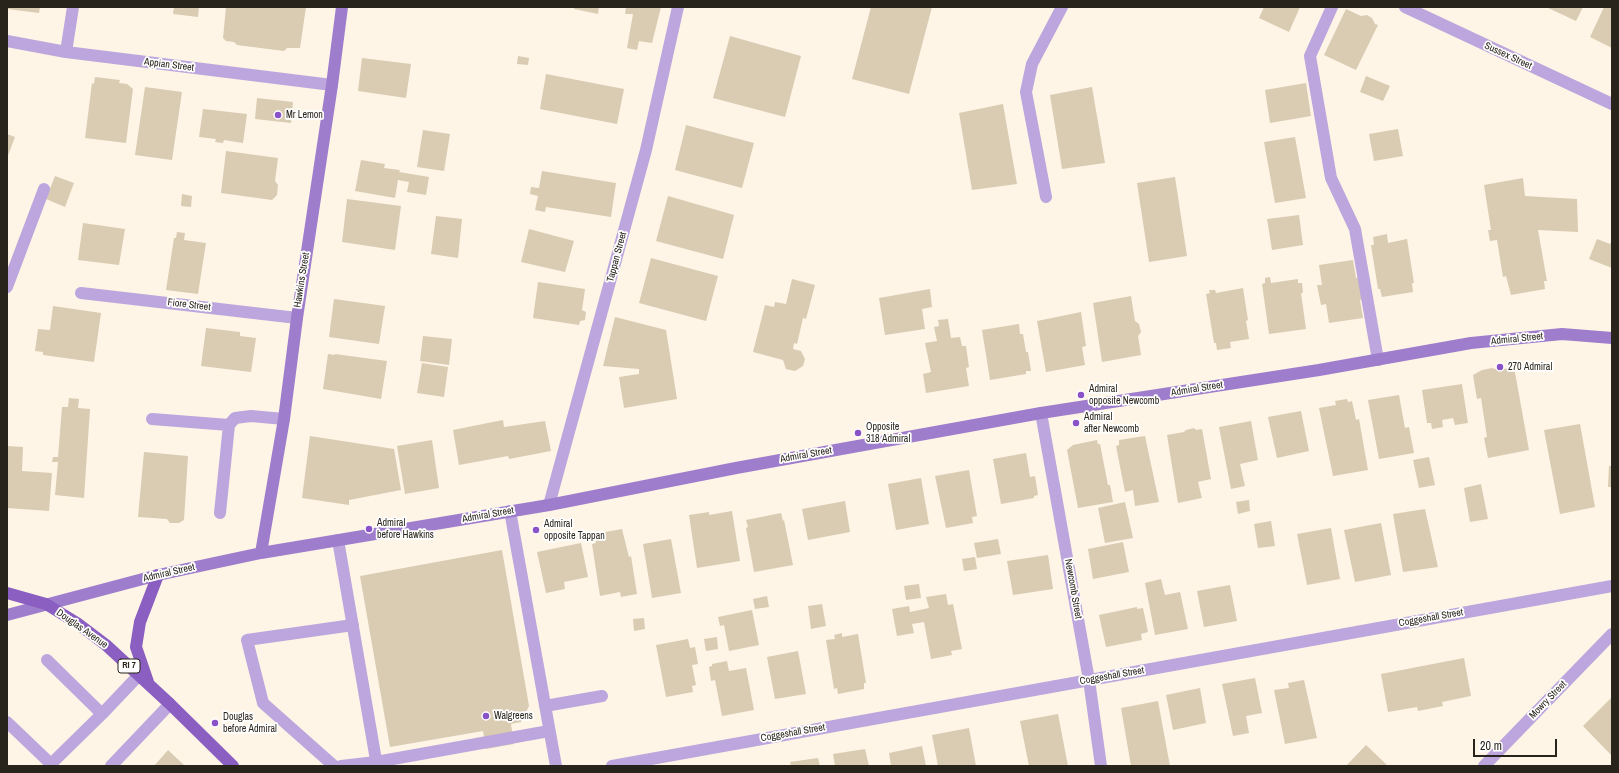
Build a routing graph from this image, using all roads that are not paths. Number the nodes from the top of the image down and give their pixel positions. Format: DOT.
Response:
graph roads {
  1 [pos="73,7"];
  2 [pos="342,7"];
  3 [pos="678,7"];
  4 [pos="1062,7"];
  5 [pos="1332,7"];
  6 [pos="1405,7"];
  7 [pos="7,41"];
  8 [pos="66,52"];
  9 [pos="332,85"];
  10 [pos="1612,104"];
  11 [pos="44,189"];
  12 [pos="1046,197"];
  13 [pos="7,287"];
  14 [pos="81,293"];
  15 [pos="297,318"];
  16 [pos="1612,338"];
  17 [pos="1378,360"];
  18 [pos="1041,413"];
  19 [pos="152,419"];
  20 [pos="284,419"];
  21 [pos="229,425"];
  22 [pos="549,505"];
  23 [pos="510,511"];
  24 [pos="220,513"];
  25 [pos="338,540"];
  26 [pos="262,553"];
  27 [pos="158,575"];
  28 [pos="1612,586"];
  29 [pos="7,593"];
  30 [pos="46,604"];
  31 [pos="7,615"];
  32 [pos="353,625"];
  33 [pos="1612,634"];
  34 [pos="47,660"];
  35 [pos="140,675"];
  36 [pos="1089,680"];
  37 [pos="149,684"];
  38 [pos="602,696"];
  39 [pos="170,704"];
  40 [pos="545,706"];
  41 [pos="102,714"];
  42 [pos="7,722"];
  43 [pos="549,731"];
  44 [pos="377,764"];
  45 [pos="111,766"];
  46 [pos="233,766"];
  47 [pos="334,766"];
  48 [pos="341,766"];
  49 [pos="556,766"];
  50 [pos="612,766"];
  51 [pos="1101,766"];
  52 [pos="1484,766"];
  1 -- 8 [label="street"];
  2 -- 9 [label="main road, Hawkins Street"];
  3 -- 22 [label="street, Tappan Street"];
  4 -- 12 [label="street"];
  5 -- 17 [label="street"];
  6 -- 10 [label="street, Sussex Street"];
  7 -- 8 [label="street, Appian Street"];
  8 -- 9 [label="street, Appian Street"];
  9 -- 15 [label="main road, Hawkins Street"];
  11 -- 13 [label="street"];
  14 -- 15 [label="street, Fiore Street"];
  15 -- 20 [label="main road, Hawkins Street"];
  16 -- 17 [label="main road, Admiral Street"];
  17 -- 18 [label="main road, Admiral Street"];
  18 -- 22 [label="main road, Admiral Street"];
  18 -- 36 [label="street, Newcomb Street"];
  19 -- 21 [label="street"];
  20 -- 21 [label="street"];
  20 -- 26 [label="main road, Hawkins Street"];
  21 -- 24 [label="street"];
  22 -- 23 [label="main road, Admiral Street"];
  23 -- 25 [label="main road, Admiral Street"];
  23 -- 40 [label="street"];
  25 -- 26 [label="main road, Admiral Street"];
  25 -- 32 [label="street"];
  26 -- 27 [label="main road, Admiral Street"];
  27 -- 30 [label="main road, Admiral Street"];
  27 -- 37 [label="main road"];
  28 -- 36 [label="street, Coggeshall Street"];
  29 -- 30 [label="main road, Douglas Avenue / RI 7"];
  30 -- 31 [label="main road, Admiral Street"];
  30 -- 35 [label="main road, Douglas Avenue / RI 7"];
  32 -- 44 [label="street"];
  32 -- 47 [label="street"];
  33 -- 52 [label="street, Mowry Street"];
  34 -- 41 [label="street"];
  35 -- 37 [label="main road, Douglas Avenue / RI 7"];
  35 -- 41 [label="street"];
  36 -- 50 [label="street, Coggeshall Street"];
  36 -- 51 [label="street, Newcomb Street"];
  37 -- 39 [label="main road, Douglas Avenue / RI 7"];
  38 -- 40 [label="street"];
  39 -- 45 [label="street"];
  39 -- 46 [label="main road, Douglas Avenue / RI 7"];
  40 -- 43 [label="street"];
  41 -- 42 [label="street"];
  43 -- 44 [label="street"];
  43 -- 49 [label="street"];
  44 -- 48 [label="street"];
}
